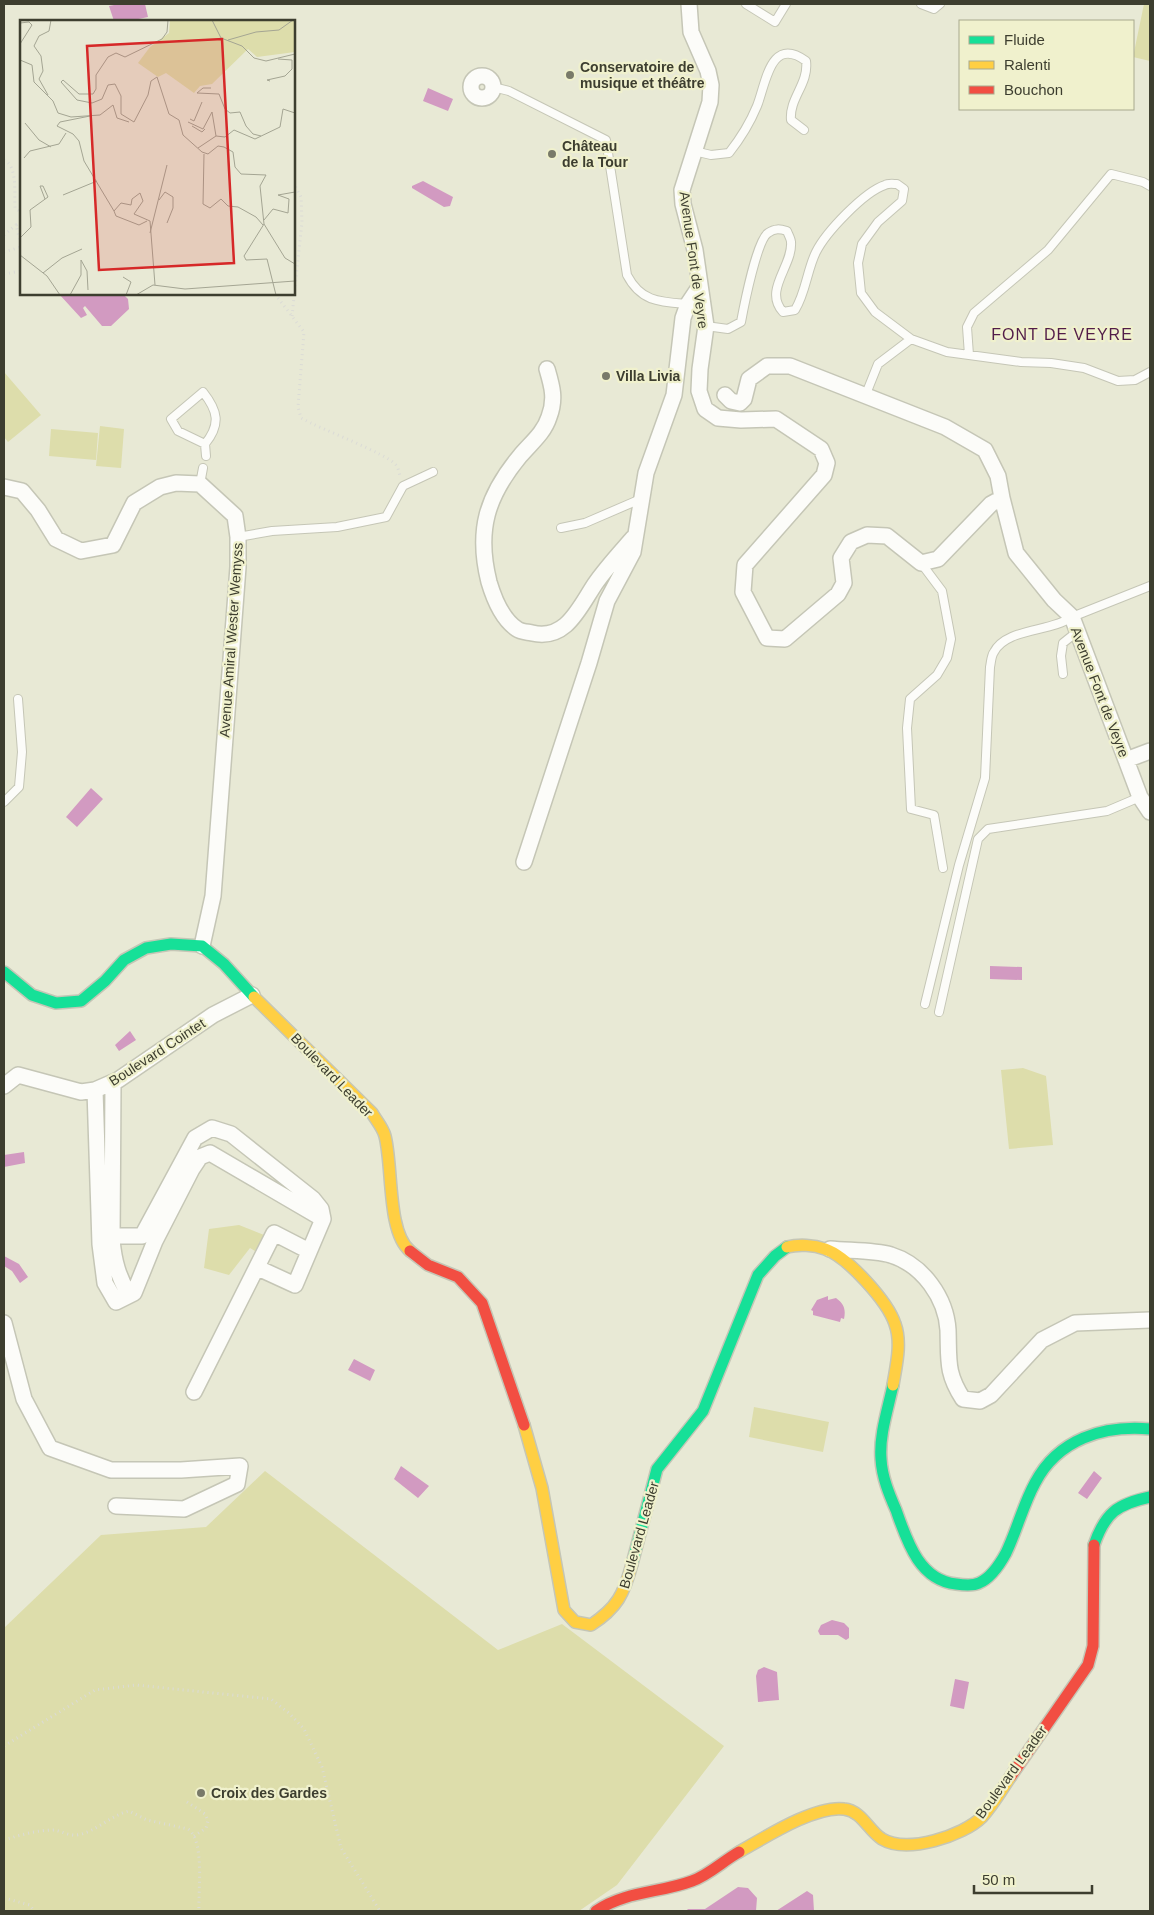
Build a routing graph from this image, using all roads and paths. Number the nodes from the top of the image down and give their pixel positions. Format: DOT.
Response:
graph roads {
  1 [pos="689,4"];
  2 [pos="746,4"];
  3 [pos="786,4"];
  4 [pos="921,4"];
  5 [pos="940,4"];
  6 [pos="493,87"];
  7 [pos="804,130"];
  8 [pos="694,151"];
  9 [pos="4,160"];
  10 [pos="295,186"];
  11 [pos="1150,186"];
  12 [pos="20,211"];
  13 [pos="20,223"];
  14 [pos="16,225"];
  15 [pos="4,235"];
  16 [pos="20,241"];
  17 [pos="20,245"];
  18 [pos="4,252"];
  19 [pos="20,271"];
  20 [pos="4,274"];
  21 [pos="700,286"];
  22 [pos="295,288"];
  23 [pos="276,295"];
  24 [pos="294,295"];
  25 [pos="688,304"];
  26 [pos="292,316"];
  27 [pos="706,326"];
  28 [pos="911,339"];
  29 [pos="969,355"];
  30 [pos="548,369"];
  31 [pos="1150,372"];
  32 [pos="866,394"];
  33 [pos="725,395"];
  34 [pos="205,444"];
  35 [pos="206,456"];
  36 [pos="203,468"];
  37 [pos="433,472"];
  38 [pos="200,484"];
  39 [pos="4,486"];
  40 [pos="404,486"];
  41 [pos="643,498"];
  42 [pos="1002,498"];
  43 [pos="561,528"];
  44 [pos="638,533"];
  45 [pos="238,537"];
  46 [pos="921,563"];
  47 [pos="1150,586"];
  48 [pos="1072,617"];
  49 [pos="1078,632"];
  50 [pos="1063,674"];
  51 [pos="18,699"];
  52 [pos="1150,751"];
  53 [pos="1126,760"];
  54 [pos="1140,797"];
  55 [pos="4,802"];
  56 [pos="1150,812"];
  57 [pos="524,862"];
  58 [pos="942,868"];
  59 [pos="202,946"];
  60 [pos="4,972"];
  61 [pos="252,994"];
  62 [pos="925,1004"];
  63 [pos="939,1012"];
  64 [pos="113,1083"];
  65 [pos="4,1086"];
  66 [pos="96,1090"];
  67 [pos="105,1213"];
  68 [pos="324,1219"];
  69 [pos="112,1236"];
  70 [pos="827,1249"];
  71 [pos="309,1251"];
  72 [pos="258,1268"];
  73 [pos="122,1298"];
  74 [pos="1150,1320"];
  75 [pos="4,1323"];
  76 [pos="194,1392"];
  77 [pos="1150,1429"];
  78 [pos="1150,1497"];
  79 [pos="116,1506"];
  80 [pos="4,1746"];
  81 [pos="187,1802"];
  82 [pos="194,1836"];
  83 [pos="4,1840"];
  84 [pos="4,1898"];
  85 [pos="34,1911"];
  86 [pos="199,1911"];
  87 [pos="380,1911"];
  88 [pos="596,1911"];
  1 -- 8 [label="street, Avenue Font de Veyre"];
  2 -- 3 [label="lane"];
  4 -- 5 [label="lane"];
  6 -- 25 [label="lane"];
  7 -- 8 [label="lane"];
  8 -- 21 [label="street, Avenue Font de Veyre"];
  9 -- 12 [label="path"];
  10 -- 22 [label="path"];
  11 -- 29 [label="lane"];
  13 -- 14 [label="path"];
  14 -- 15 [label="path"];
  14 -- 16 [label="path"];
  17 -- 18 [label="path"];
  19 -- 20 [label="path"];
  21 -- 25 [label="street"];
  21 -- 27 [label="street, Avenue Font de Veyre"];
  23 -- 26 [label="path"];
  24 -- 26 [label="path"];
  25 -- 41 [label="street"];
  26 -- 40 [label="path"];
  27 -- 28 [label="lane"];
  27 -- 46 [label="street, Avenue Font de Veyre"];
  28 -- 29 [label="lane"];
  28 -- 32 [label="lane"];
  29 -- 31 [label="lane"];
  30 -- 44 [label="street"];
  32 -- 33 [label="street, Avenue Font de Veyre"];
  32 -- 42 [label="street, Avenue Font de Veyre"];
  34 -- 34 [label="lane"];
  34 -- 35 [label="lane"];
  36 -- 38 [label="lane"];
  37 -- 40 [label="lane"];
  38 -- 39 [label="street"];
  38 -- 45 [label="street, Avenue Amiral Wester Wemyss"];
  40 -- 45 [label="lane"];
  41 -- 43 [label="lane"];
  41 -- 44 [label="street"];
  42 -- 46 [label="street"];
  42 -- 48 [label="street, Avenue Font de Veyre"];
  44 -- 57 [label="street"];
  45 -- 59 [label="street, Avenue Amiral Wester Wemyss"];
  46 -- 58 [label="lane"];
  47 -- 48 [label="lane"];
  48 -- 49 [label="street, Avenue Font de Veyre"];
  48 -- 62 [label="lane"];
  49 -- 50 [label="lane"];
  49 -- 53 [label="street, Avenue Font de Veyre"];
  51 -- 55 [label="lane"];
  52 -- 53 [label="street"];
  53 -- 54 [label="street, Avenue Font de Veyre"];
  54 -- 56 [label="street, Avenue Font de Veyre"];
  54 -- 63 [label="lane"];
  59 -- 60 [label="street"];
  59 -- 61 [label="street, Boulevard Leader"];
  61 -- 64 [label="street, Boulevard Cointet"];
  61 -- 70 [label="street, Boulevard Leader"];
  64 -- 66 [label="street, Boulevard Cointet"];
  64 -- 67 [label="street"];
  65 -- 66 [label="street, Boulevard Cointet"];
  66 -- 67 [label="street"];
  67 -- 69 [label="street"];
  67 -- 73 [label="street"];
  68 -- 69 [label="street"];
  68 -- 71 [label="street"];
  68 -- 73 [label="street"];
  69 -- 73 [label="street"];
  70 -- 74 [label="street"];
  70 -- 77 [label="street"];
  71 -- 72 [label="street"];
  71 -- 72 [label="street"];
  72 -- 76 [label="street"];
  75 -- 79 [label="street"];
  78 -- 88 [label="street, Boulevard Leader"];
  80 -- 87 [label="path"];
  81 -- 82 [label="path"];
  82 -- 83 [label="path"];
  82 -- 86 [label="path"];
  84 -- 85 [label="path"];
}
